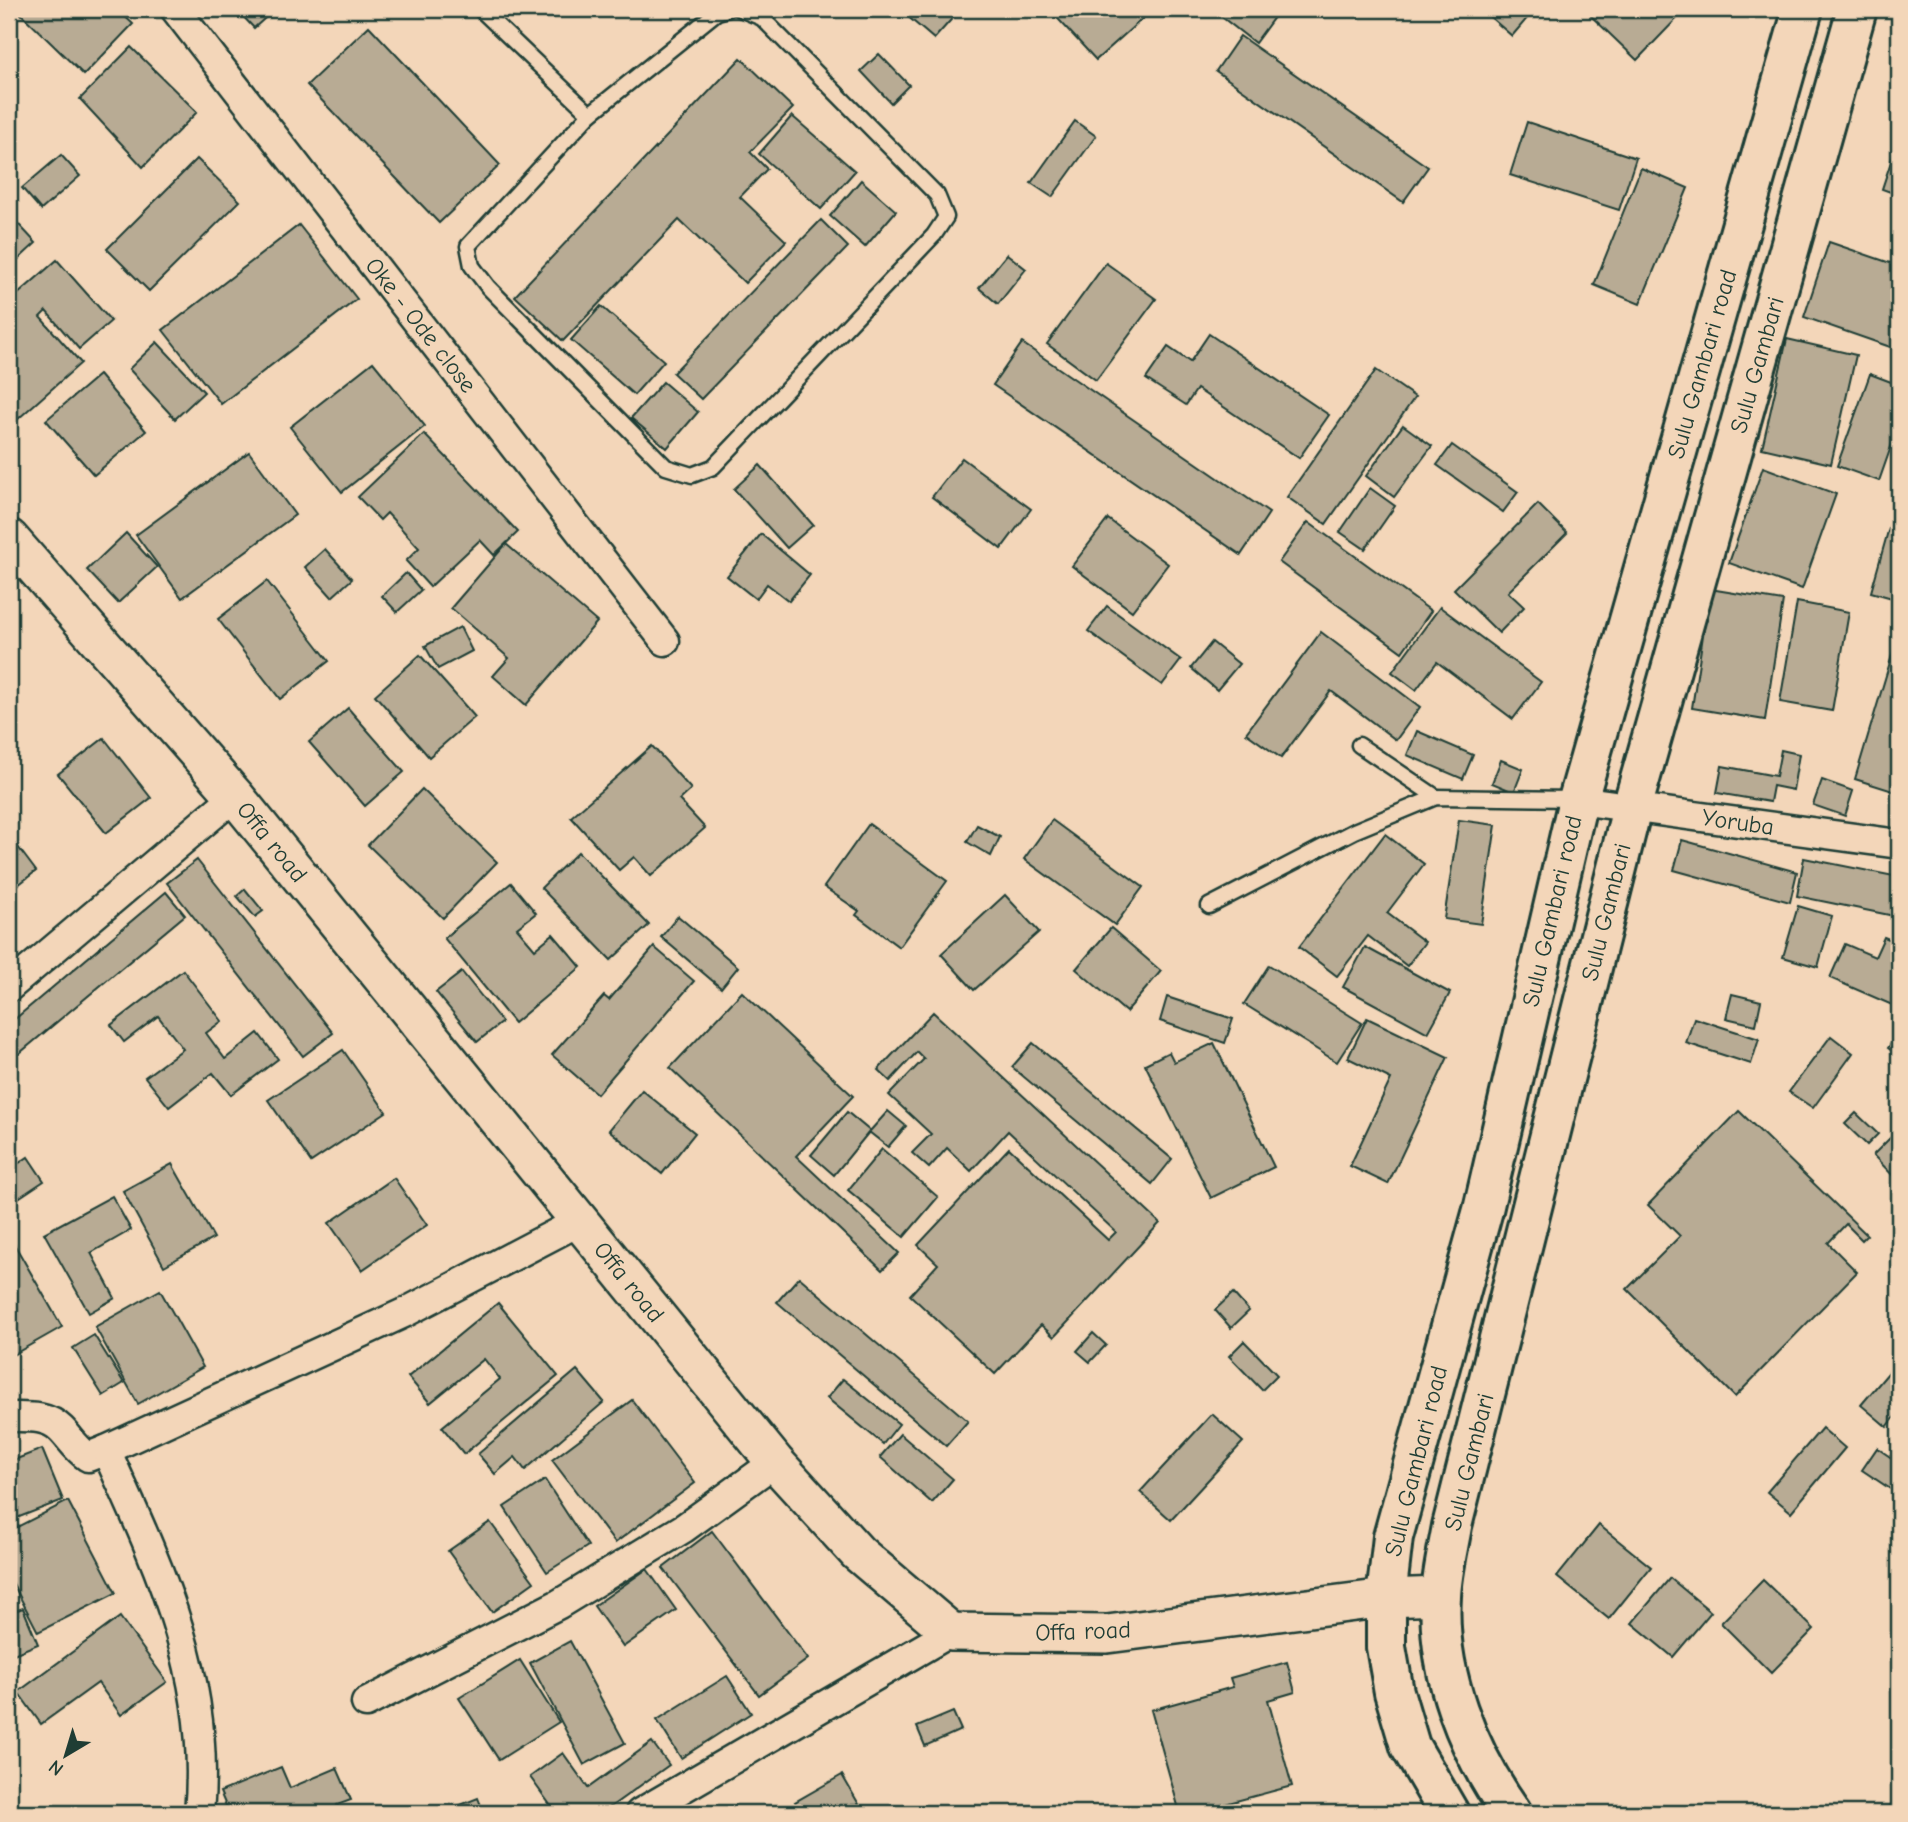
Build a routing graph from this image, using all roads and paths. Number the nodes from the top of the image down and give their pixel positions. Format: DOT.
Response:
graph roads {
  1 [pos="175,9"];
  2 [pos="480,9"];
  3 [pos="728,9"];
  4 [pos="740,9"];
  5 [pos="1803,9"];
  6 [pos="1857,9"];
  7 [pos="590,114"];
  8 [pos="9,538"];
  9 [pos="665,641"];
  10 [pos="1359,745"];
  11 [pos="235,796"];
  12 [pos="1436,797"];
  13 [pos="1578,800"];
  14 [pos="1632,808"];
  15 [pos="1899,844"];
  16 [pos="1209,906"];
  17 [pos="9,987"];
  18 [pos="580,1221"];
  19 [pos="9,1418"];
  20 [pos="106,1450"];
  21 [pos="775,1462"];
  22 [pos="1441,1596"];
  23 [pos="1386,1598"];
  24 [pos="951,1632"];
  25 [pos="366,1703"];
  26 [pos="1899,1809"];
  27 [pos="199,1813"];
  28 [pos="640,1813"];
  29 [pos="1448,1813"];
  30 [pos="1512,1813"];
  31 [pos="1895,1813"];
  1 -- 9 [label="street, Oke - Ode close"];
  2 -- 7 [label="lane"];
  3 -- 7 [label="lane"];
  4 -- 7 [label="lane"];
  5 -- 13 [label="main road, Sulu Gambari road"];
  6 -- 14 [label="main road, Sulu Gambari"];
  8 -- 11 [label="street, Offa road"];
  10 -- 12 [label="lane"];
  11 -- 17 [label="street"];
  11 -- 18 [label="street, Offa road"];
  12 -- 13 [label="lane"];
  12 -- 16 [label="lane"];
  13 -- 14 [label="street, Yoruba"];
  13 -- 23 [label="main road, Sulu Gambari road"];
  14 -- 15 [label="street, Yoruba"];
  14 -- 22 [label="main road, Sulu Gambari"];
  18 -- 20 [label="street"];
  18 -- 21 [label="street, Offa road"];
  19 -- 20 [label="street"];
  20 -- 27 [label="street"];
  21 -- 24 [label="street, Offa road"];
  21 -- 25 [label="street"];
  22 -- 23 [label="street, Offa road"];
  22 -- 30 [label="main road, Sulu Gambari"];
  23 -- 24 [label="street, Offa road"];
  23 -- 29 [label="main road, Sulu Gambari road"];
  24 -- 28 [label="street"];
  26 -- 31 [label="lane"];
}
